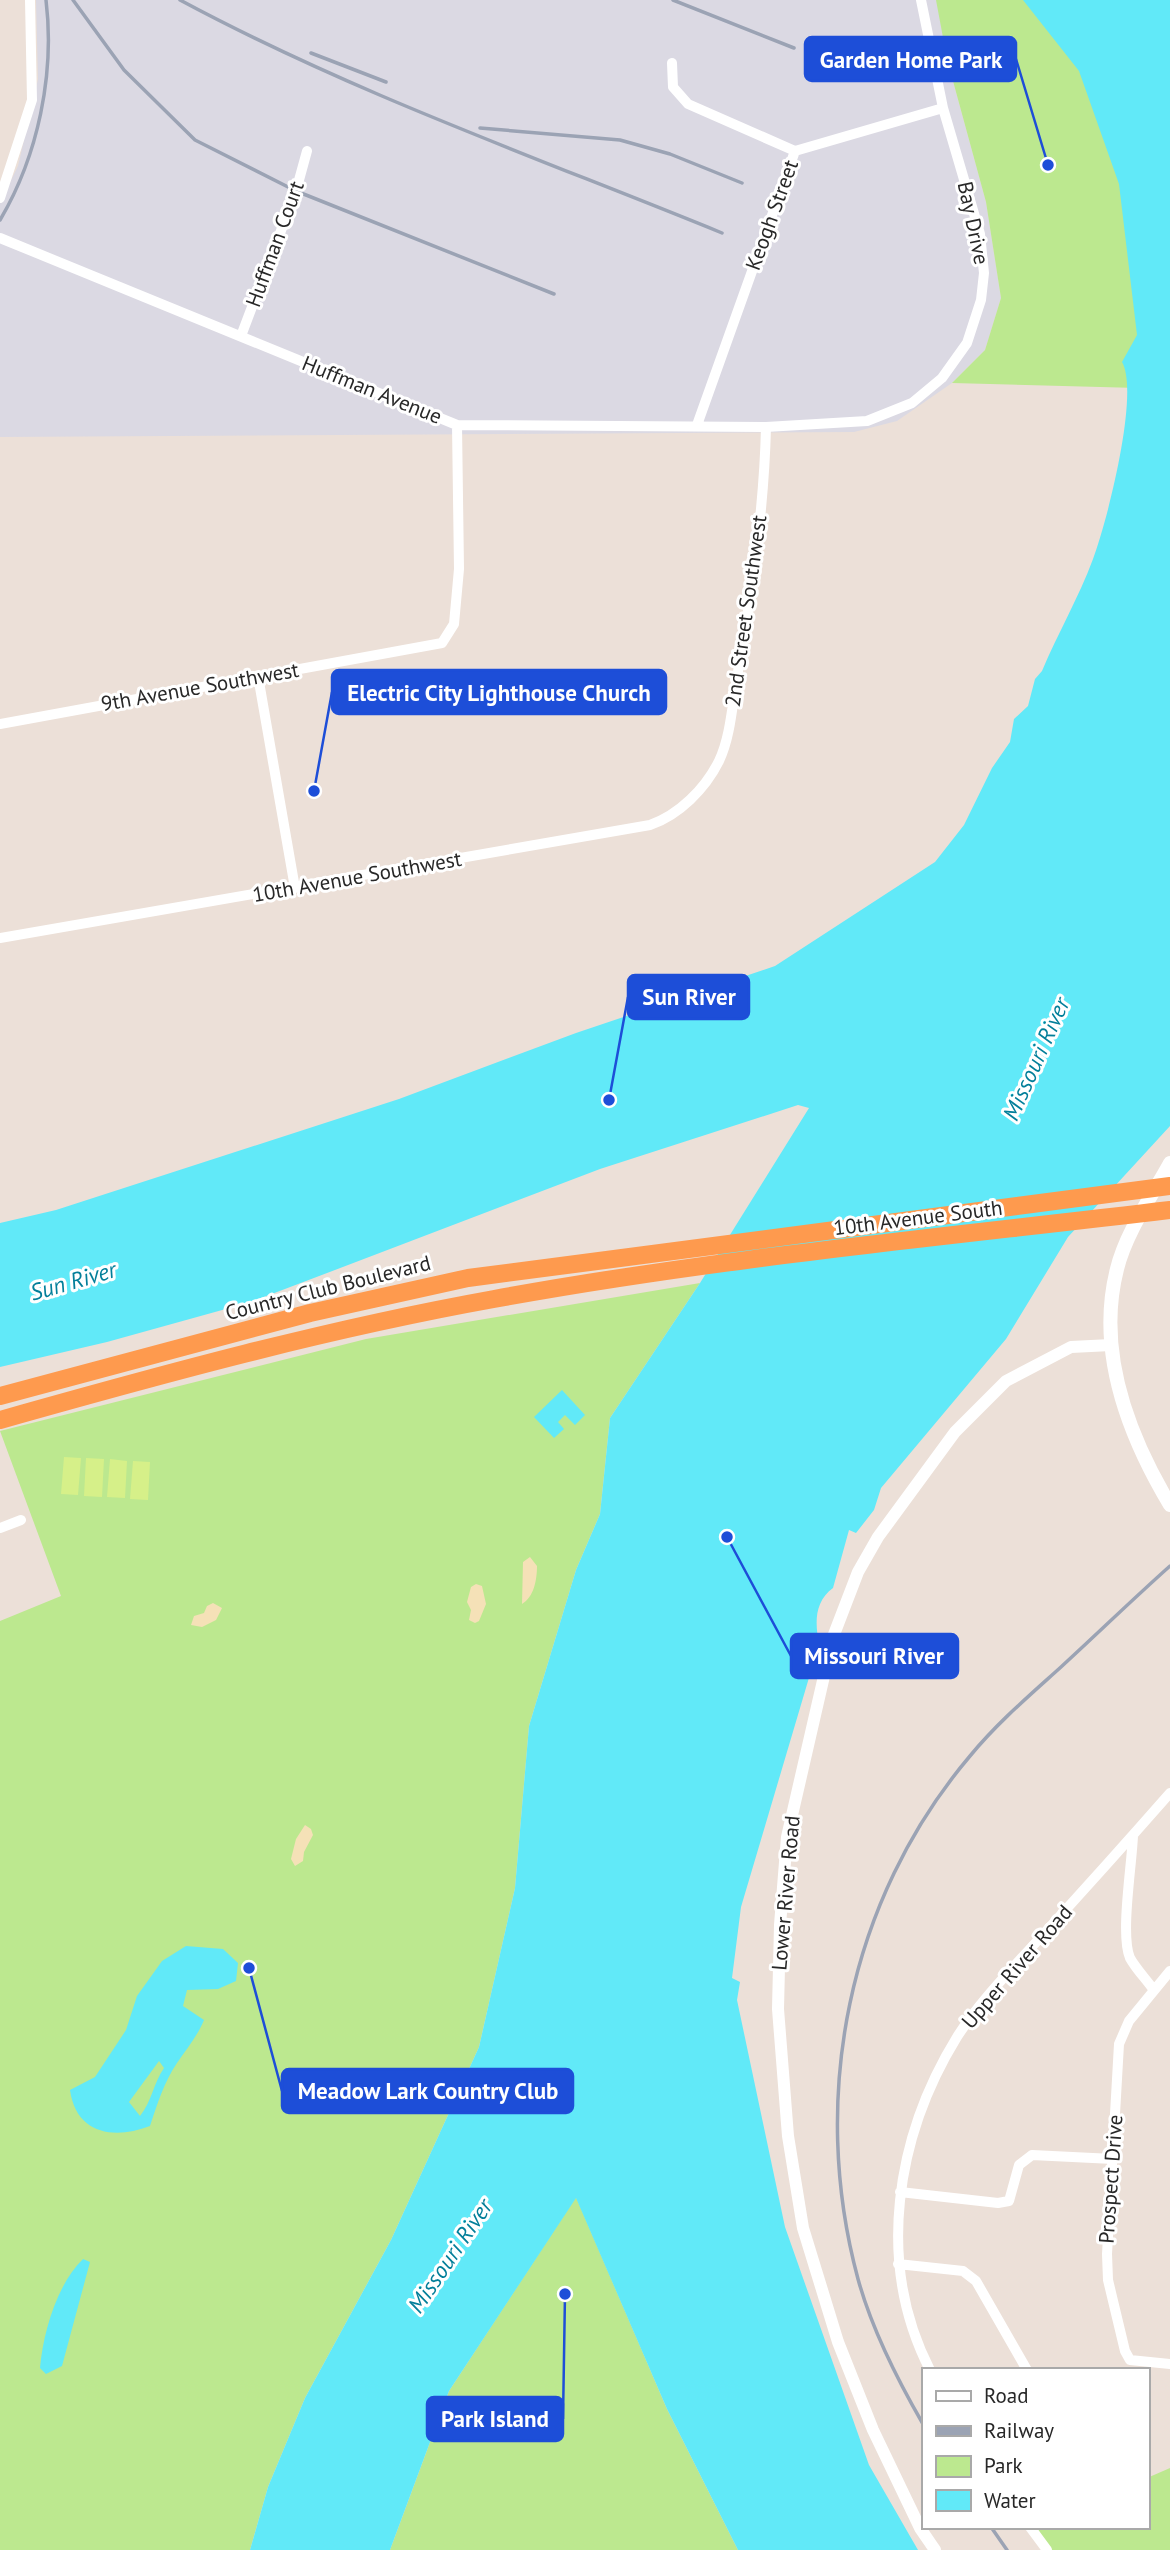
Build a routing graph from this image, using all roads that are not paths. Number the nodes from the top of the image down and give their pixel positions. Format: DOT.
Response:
graph roads {
  1 [pos="30,0"];
  2 [pos="921,0"];
  3 [pos="672,63"];
  4 [pos="943,108"];
  5 [pos="796,150"];
  6 [pos="307,151"];
  7 [pos="0,198"];
  8 [pos="0,238"];
  9 [pos="241,336"];
  10 [pos="457,425"];
  11 [pos="697,425"];
  12 [pos="766,427"];
  13 [pos="258,677"];
  14 [pos="0,724"];
  15 [pos="701,789"];
  16 [pos="295,888"];
  17 [pos="0,938"];
  18 [pos="1170,1163"];
  19 [pos="1170,1186"];
  20 [pos="1170,1210"];
  21 [pos="673,1249"];
  22 [pos="671,1271"];
  23 [pos="1111,1345"];
  24 [pos="0,1396"];
  25 [pos="0,1420"];
  26 [pos="1170,1505"];
  27 [pos="20,1520"];
  28 [pos="0,1528"];
  29 [pos="1170,1793"];
  30 [pos="1133,1835"];
  31 [pos="1170,1970"];
  32 [pos="1153,1989"];
  33 [pos="1113,2158"];
  34 [pos="900,2192"];
  35 [pos="898,2264"];
  36 [pos="1170,2364"];
  37 [pos="929,2368"];
  38 [pos="1026,2368"];
  39 [pos="1031,2529"];
  40 [pos="935,2550"];
  41 [pos="1046,2550"];
  1 -- 7 [label="street"];
  2 -- 4 [label="street, Bay Drive"];
  3 -- 5 [label="street"];
  4 -- 5 [label="street, Keogh Street"];
  4 -- 12 [label="street, Bay Drive"];
  5 -- 11 [label="street, Keogh Street"];
  6 -- 9 [label="street, Huffman Court"];
  8 -- 9 [label="street, Huffman Avenue"];
  9 -- 10 [label="street, Huffman Avenue"];
  10 -- 11 [label="street, Huffman Avenue"];
  10 -- 13 [label="street, 9th Avenue Southwest"];
  11 -- 12 [label="street, Huffman Avenue"];
  12 -- 15 [label="street, 2nd Street Southwest"];
  13 -- 14 [label="street, 9th Avenue Southwest"];
  13 -- 16 [label="street"];
  15 -- 16 [label="street, 10th Avenue Southwest"];
  16 -- 17 [label="street, 10th Avenue Southwest"];
  18 -- 23 [label="main road"];
  19 -- 21 [label="highway, 10th Avenue South"];
  20 -- 22 [label="highway, 10th Avenue South"];
  21 -- 24 [label="highway, Country Club Boulevard"];
  22 -- 25 [label="highway, Country Club Boulevard"];
  23 -- 26 [label="main road"];
  23 -- 40 [label="street, Lower River Road"];
  27 -- 28 [label="street"];
  29 -- 30 [label="street, Upper River Road"];
  30 -- 32 [label="street"];
  30 -- 34 [label="street, Upper River Road"];
  31 -- 32 [label="street, Prospect Drive"];
  32 -- 33 [label="street, Prospect Drive"];
  33 -- 34 [label="street"];
  33 -- 36 [label="street, Prospect Drive"];
  34 -- 35 [label="street, Upper River Road"];
  35 -- 37 [label="street, Upper River Road"];
  35 -- 38 [label="street"];
  39 -- 41 [label="street"];
}
